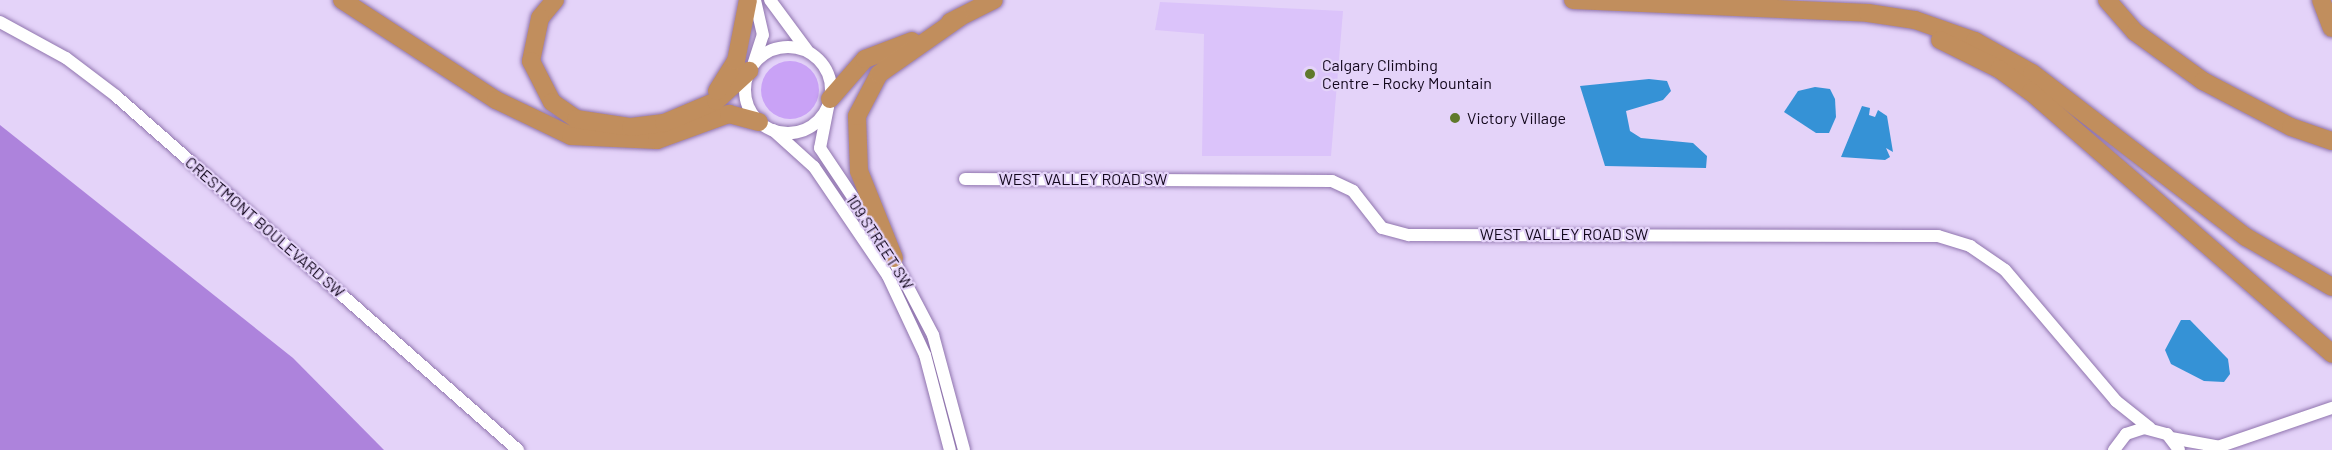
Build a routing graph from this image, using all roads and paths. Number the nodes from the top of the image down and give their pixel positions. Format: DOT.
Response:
graph roads {
  1 [pos="342,0"];
  2 [pos="555,0"];
  3 [pos="748,0"];
  4 [pos="755,0"];
  5 [pos="770,0"];
  6 [pos="994,0"];
  7 [pos="1573,0"];
  8 [pos="2107,0"];
  9 [pos="2321,0"];
  10 [pos="1868,13"];
  11 [pos="959,18"];
  12 [pos="0,22"];
  13 [pos="2332,28"];
  14 [pos="810,53"];
  15 [pos="751,68"];
  16 [pos="829,103"];
  17 [pos="691,113"];
  18 [pos="766,126"];
  19 [pos="2332,141"];
  20 [pos="965,179"];
  21 [pos="894,258"];
  22 [pos="2332,287"];
  23 [pos="2332,354"];
  24 [pos="2116,401"];
  25 [pos="2332,408"];
  26 [pos="2150,428"];
  27 [pos="2171,438"];
  28 [pos="2115,448"];
  29 [pos="2213,448"];
  30 [pos="518,450"];
  31 [pos="950,450"];
  32 [pos="964,450"];
  33 [pos="2179,450"];
  1 -- 18 [label="highway"];
  2 -- 17 [label="highway"];
  3 -- 17 [label="highway"];
  4 -- 15 [label="street"];
  5 -- 14 [label="street"];
  6 -- 11 [label="highway"];
  7 -- 10 [label="highway"];
  8 -- 19 [label="highway"];
  9 -- 13 [label="highway"];
  10 -- 22 [label="highway"];
  10 -- 23 [label="highway"];
  11 -- 16 [label="highway"];
  11 -- 21 [label="highway"];
  12 -- 30 [label="street, CRESTMONT BOULEVARD SW"];
  14 -- 15 [label="street"];
  14 -- 16 [label="street"];
  15 -- 17 [label="highway"];
  15 -- 18 [label="street"];
  16 -- 18 [label="street"];
  16 -- 21 [label="street, 109 STREET SW"];
  18 -- 31 [label="street, 109 STREET SW"];
  20 -- 24 [label="street, WEST VALLEY ROAD SW"];
  21 -- 32 [label="street, 109 STREET SW"];
  24 -- 26 [label="street, WEST VALLEY ROAD SW"];
  24 -- 28 [label="street, WEST VALLEY ROAD SW"];
  25 -- 29 [label="street"];
  26 -- 27 [label="street, WEST VALLEY ROAD SW"];
  26 -- 28 [label="street"];
  27 -- 29 [label="street, WEST VALLEY ROAD SW"];
  27 -- 33 [label="street"];
}
